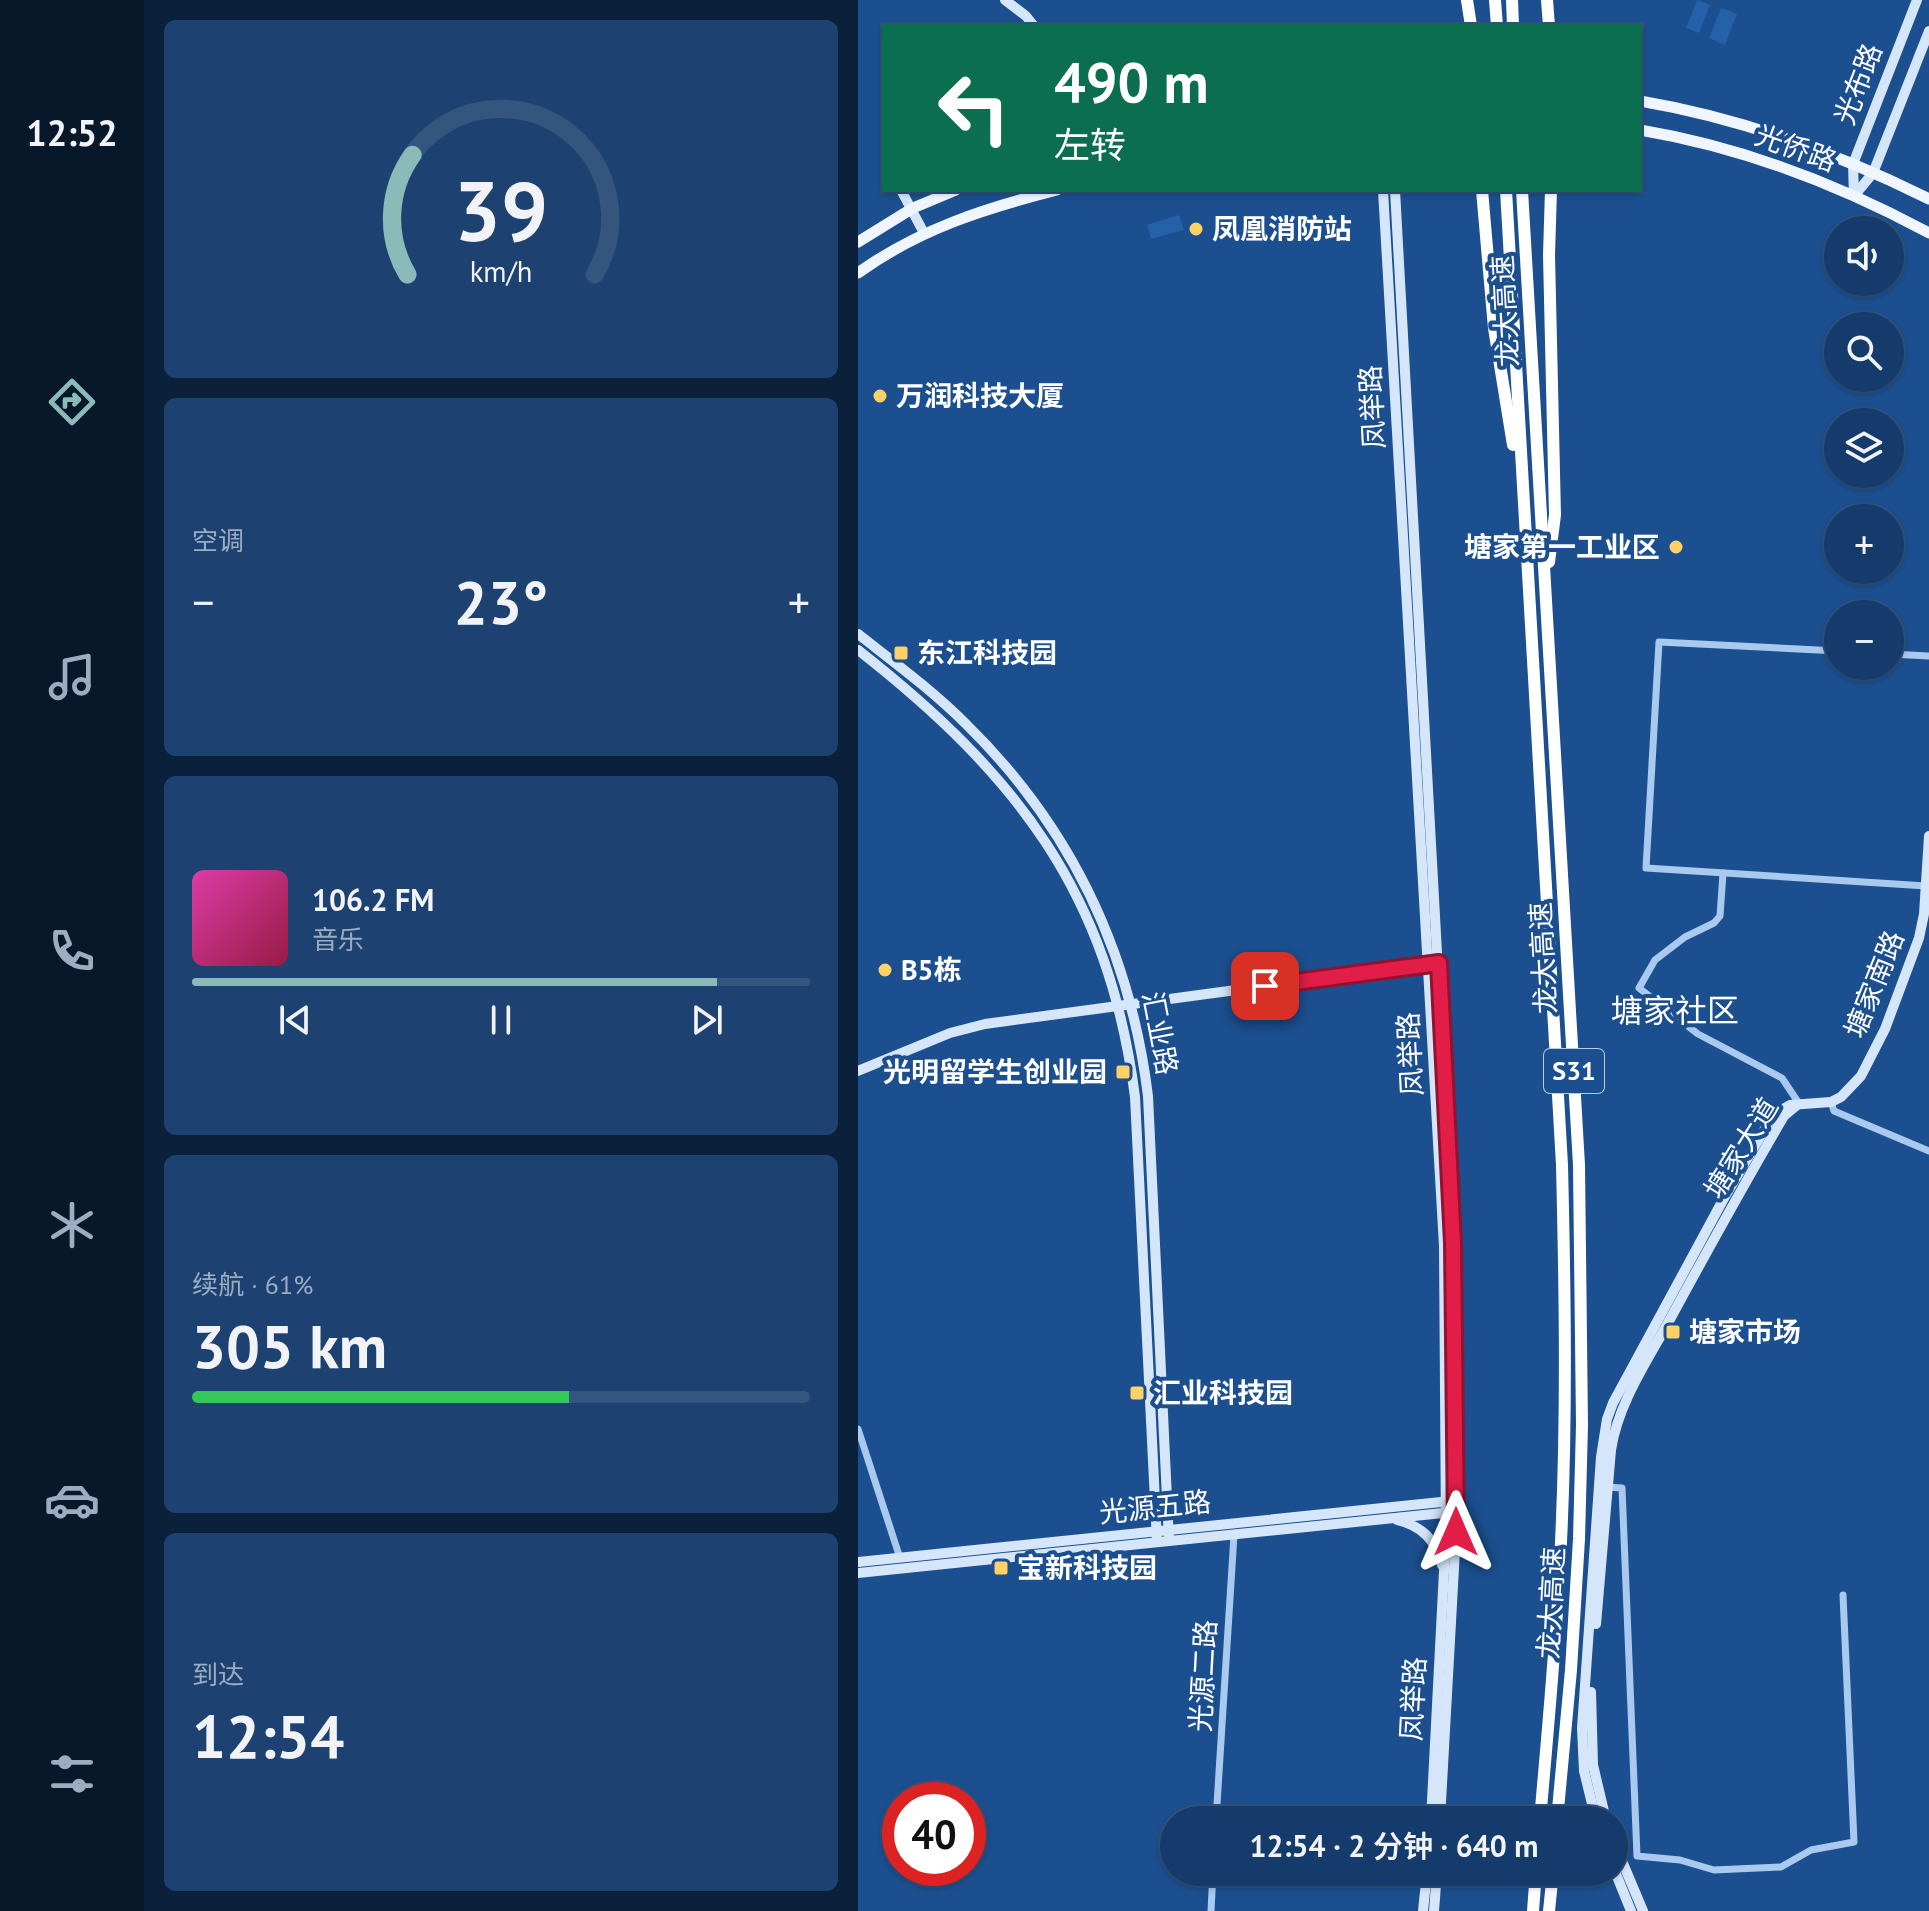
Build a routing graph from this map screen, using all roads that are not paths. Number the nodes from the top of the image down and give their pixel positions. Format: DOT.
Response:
graph roads {
  1 [pos="1467,0"];
  2 [pos="1495,0"];
  3 [pos="1512,0"];
  4 [pos="1547,0"];
  5 [pos="1917,0"];
  6 [pos="1013,2"];
  7 [pos="1032,24"];
  8 [pos="1471,24"];
  9 [pos="1497,24"];
  10 [pos="1513,24"];
  11 [pos="1549,24"];
  12 [pos="1929,31"];
  13 [pos="1642,101"];
  14 [pos="1642,130"];
  15 [pos="1853,164"];
  16 [pos="1873,173"];
  17 [pos="902,192"];
  18 [pos="951,192"];
  19 [pos="1049,192"];
  20 [pos="1383,192"];
  21 [pos="1395,192"];
  22 [pos="1482,192"];
  23 [pos="1506,192"];
  24 [pos="1522,192"];
  25 [pos="1551,192"];
  26 [pos="1854,196"];
  27 [pos="1929,199"];
  28 [pos="913,208"];
  29 [pos="924,233"];
  30 [pos="1929,233"];
  31 [pos="858,242"];
  32 [pos="858,273"];
  33 [pos="1526,551"];
  34 [pos="1545,593"];
  35 [pos="858,634"];
  36 [pos="858,650"];
  37 [pos="1824,650"];
  38 [pos="1904,655"];
  39 [pos="1929,656"];
  40 [pos="1929,836"];
  41 [pos="1723,873"];
  42 [pos="1926,886"];
  43 [pos="1434,963"];
  44 [pos="1132,1004"];
  45 [pos="1119,1006"];
  46 [pos="858,1071"];
  47 [pos="1831,1102"];
  48 [pos="1800,1105"];
  49 [pos="1929,1151"];
  50 [pos="858,1429"];
  51 [pos="1607,1487"];
  52 [pos="1451,1507"];
  53 [pos="1387,1519"];
  54 [pos="1234,1535"];
  55 [pos="1163,1536"];
  56 [pos="900,1558"];
  57 [pos="858,1562"];
  58 [pos="858,1573"];
  59 [pos="1444,1579"];
  60 [pos="1843,1595"];
  61 [pos="1217,1806"];
  62 [pos="1432,1806"];
  63 [pos="1440,1806"];
  64 [pos="1541,1806"];
  65 [pos="1558,1806"];
  66 [pos="1593,1806"];
  67 [pos="1603,1806"];
  68 [pos="1637,1856"];
  69 [pos="1628,1857"];
  70 [pos="1628,1875"];
  71 [pos="1212,1886"];
  72 [pos="1426,1886"];
  73 [pos="1436,1886"];
  74 [pos="1535,1886"];
  75 [pos="1552,1886"];
  76 [pos="1621,1886"];
  77 [pos="1211,1911"];
  78 [pos="1423,1911"];
  79 [pos="1434,1911"];
  80 [pos="1533,1911"];
  81 [pos="1549,1911"];
  82 [pos="1631,1911"];
  83 [pos="1643,1911"];
  1 -- 8 [label="highway"];
  2 -- 9 [label="highway"];
  3 -- 10 [label="highway"];
  4 -- 11 [label="highway"];
  5 -- 15 [label="street, 光布路"];
  6 -- 7 [label="street"];
  12 -- 16 [label="street, 光布路"];
  13 -- 15 [label="main road, 光侨路"];
  14 -- 26 [label="main road, 光侨路"];
  15 -- 16 [label="main road, 光侨路"];
  15 -- 26 [label="street, 光布路"];
  16 -- 26 [label="street, 光布路"];
  16 -- 27 [label="main road, 光侨路"];
  17 -- 28 [label="street"];
  18 -- 28 [label="main road"];
  19 -- 29 [label="main road"];
  20 -- 43 [label="street, 凤举路"];
  21 -- 43 [label="street, 凤举路"];
  22 -- 33 [label="highway"];
  23 -- 33 [label="highway, 龙大高速 / S31"];
  24 -- 34 [label="highway, 龙大高速 / S31"];
  25 -- 34 [label="highway"];
  26 -- 30 [label="main road, 光侨路"];
  28 -- 29 [label="street"];
  28 -- 31 [label="main road"];
  29 -- 32 [label="main road"];
  33 -- 64 [label="highway, 龙大高速 / S31"];
  34 -- 65 [label="highway, 龙大高速 / S31"];
  35 -- 44 [label="street, 汇业路"];
  36 -- 45 [label="street, 汇业路"];
  37 -- 41 [label="street"];
  38 -- 39 [label="street"];
  40 -- 42 [label="street, 塘家南路"];
  41 -- 42 [label="street"];
  41 -- 48 [label="street"];
  42 -- 47 [label="street, 塘家南路"];
  43 -- 44 [label="street"];
  43 -- 52 [label="street, 凤举路"];
  44 -- 45 [label="street"];
  44 -- 55 [label="street, 汇业路"];
  45 -- 46 [label="street"];
  45 -- 55 [label="street, 汇业路"];
  47 -- 48 [label="street"];
  47 -- 49 [label="street"];
  48 -- 51 [label="street, 塘家大道"];
  48 -- 66 [label="street, 塘家大道"];
  50 -- 56 [label="street"];
  51 -- 67 [label="street, 塘家大道"];
  51 -- 68 [label="street"];
  52 -- 53 [label="street, 光源五路"];
  52 -- 55 [label="street, 光源五路"];
  52 -- 59 [label="street, 凤举路"];
  52 -- 63 [label="street, 凤举路"];
  53 -- 54 [label="street, 光源五路"];
  53 -- 59 [label="street"];
  54 -- 55 [label="street, 光源五路"];
  54 -- 61 [label="street, 光源二路"];
  55 -- 56 [label="street, 光源五路"];
  55 -- 58 [label="street, 光源五路"];
  56 -- 57 [label="street, 光源五路"];
  59 -- 62 [label="street, 凤举路"];
  60 -- 68 [label="street"];
  68 -- 69 [label="street"];
  70 -- 83 [label="street"];
  71 -- 77 [label="street"];
  72 -- 78 [label="street"];
  73 -- 79 [label="street"];
  74 -- 80 [label="highway"];
  75 -- 81 [label="highway"];
  76 -- 82 [label="street"];
}
